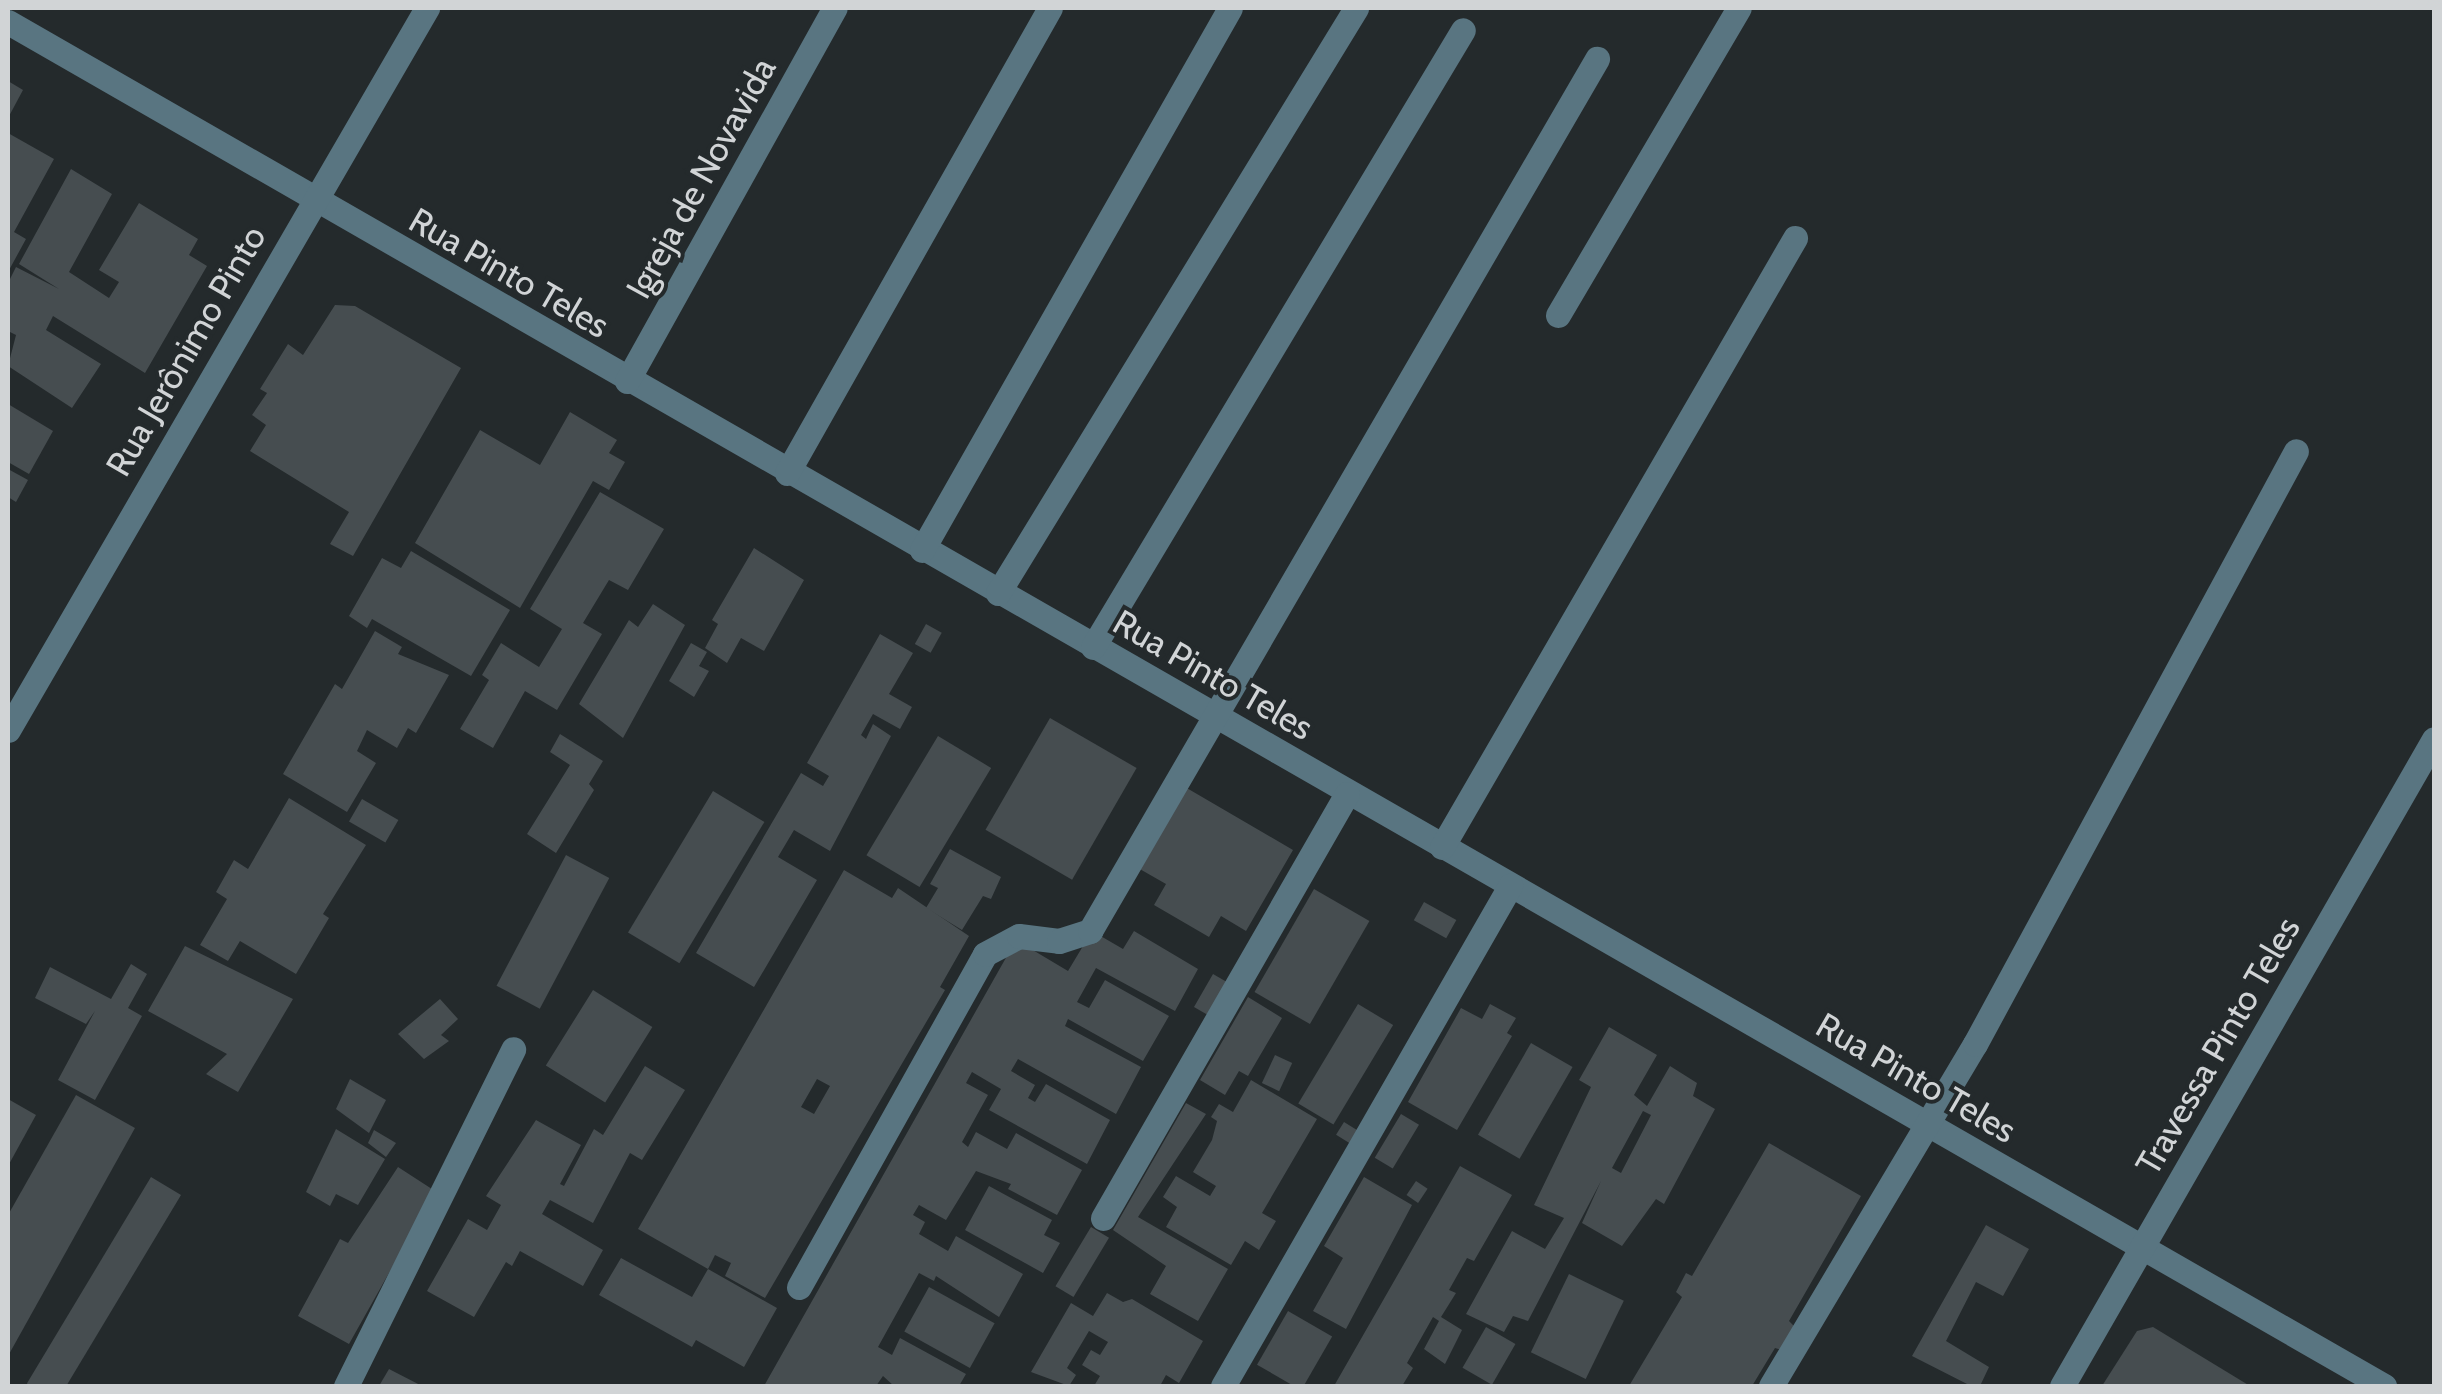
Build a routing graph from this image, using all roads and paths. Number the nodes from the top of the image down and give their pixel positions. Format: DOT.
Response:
graph roads {
  1 [pos="426,8"];
  2 [pos="835,8"];
  3 [pos="1050,8"];
  4 [pos="1230,8"];
  5 [pos="1356,8"];
  6 [pos="1740,8"];
  7 [pos="8,22"];
  8 [pos="1463,30"];
  9 [pos="1598,59"];
  10 [pos="312,201"];
  11 [pos="1795,238"];
  12 [pos="1558,316"];
  13 [pos="627,381"];
  14 [pos="2296,451"];
  15 [pos="788,473"];
  16 [pos="922,550"];
  17 [pos="998,593"];
  18 [pos="1094,647"];
  19 [pos="1216,718"];
  20 [pos="8,730"];
  21 [pos="2434,739"];
  22 [pos="1348,794"];
  23 [pos="1442,847"];
  24 [pos="1510,886"];
  25 [pos="513,1049"];
  26 [pos="1928,1125"];
  27 [pos="1103,1218"];
  28 [pos="2141,1251"];
  29 [pos="799,1288"];
  30 [pos="346,1386"];
  31 [pos="1223,1386"];
  32 [pos="1771,1386"];
  33 [pos="2062,1386"];
  34 [pos="2384,1386"];
  1 -- 10 [label="street, Rua Jerônimo Pinto"];
  2 -- 13 [label="street, Igreja de Novavida"];
  3 -- 15 [label="street"];
  4 -- 16 [label="street"];
  5 -- 17 [label="street"];
  6 -- 12 [label="street"];
  7 -- 10 [label="street, Rua Pinto Teles"];
  8 -- 18 [label="street"];
  9 -- 19 [label="street"];
  10 -- 13 [label="street, Rua Pinto Teles"];
  10 -- 20 [label="street, Rua Jerônimo Pinto"];
  11 -- 23 [label="street"];
  13 -- 15 [label="street, Rua Pinto Teles"];
  14 -- 26 [label="street"];
  15 -- 16 [label="street, Rua Pinto Teles"];
  16 -- 17 [label="street, Rua Pinto Teles"];
  17 -- 18 [label="street, Rua Pinto Teles"];
  18 -- 19 [label="street, Rua Pinto Teles"];
  19 -- 22 [label="street, Rua Pinto Teles"];
  19 -- 29 [label="street"];
  21 -- 28 [label="street, Travessa Pinto Teles"];
  22 -- 23 [label="street, Rua Pinto Teles"];
  22 -- 27 [label="street"];
  23 -- 24 [label="street, Rua Pinto Teles"];
  24 -- 26 [label="street, Rua Pinto Teles"];
  24 -- 31 [label="street"];
  25 -- 30 [label="street"];
  26 -- 28 [label="street, Rua Pinto Teles"];
  26 -- 32 [label="street"];
  28 -- 33 [label="street, Travessa Pinto Teles"];
  28 -- 34 [label="street, Rua Pinto Teles"];
}
